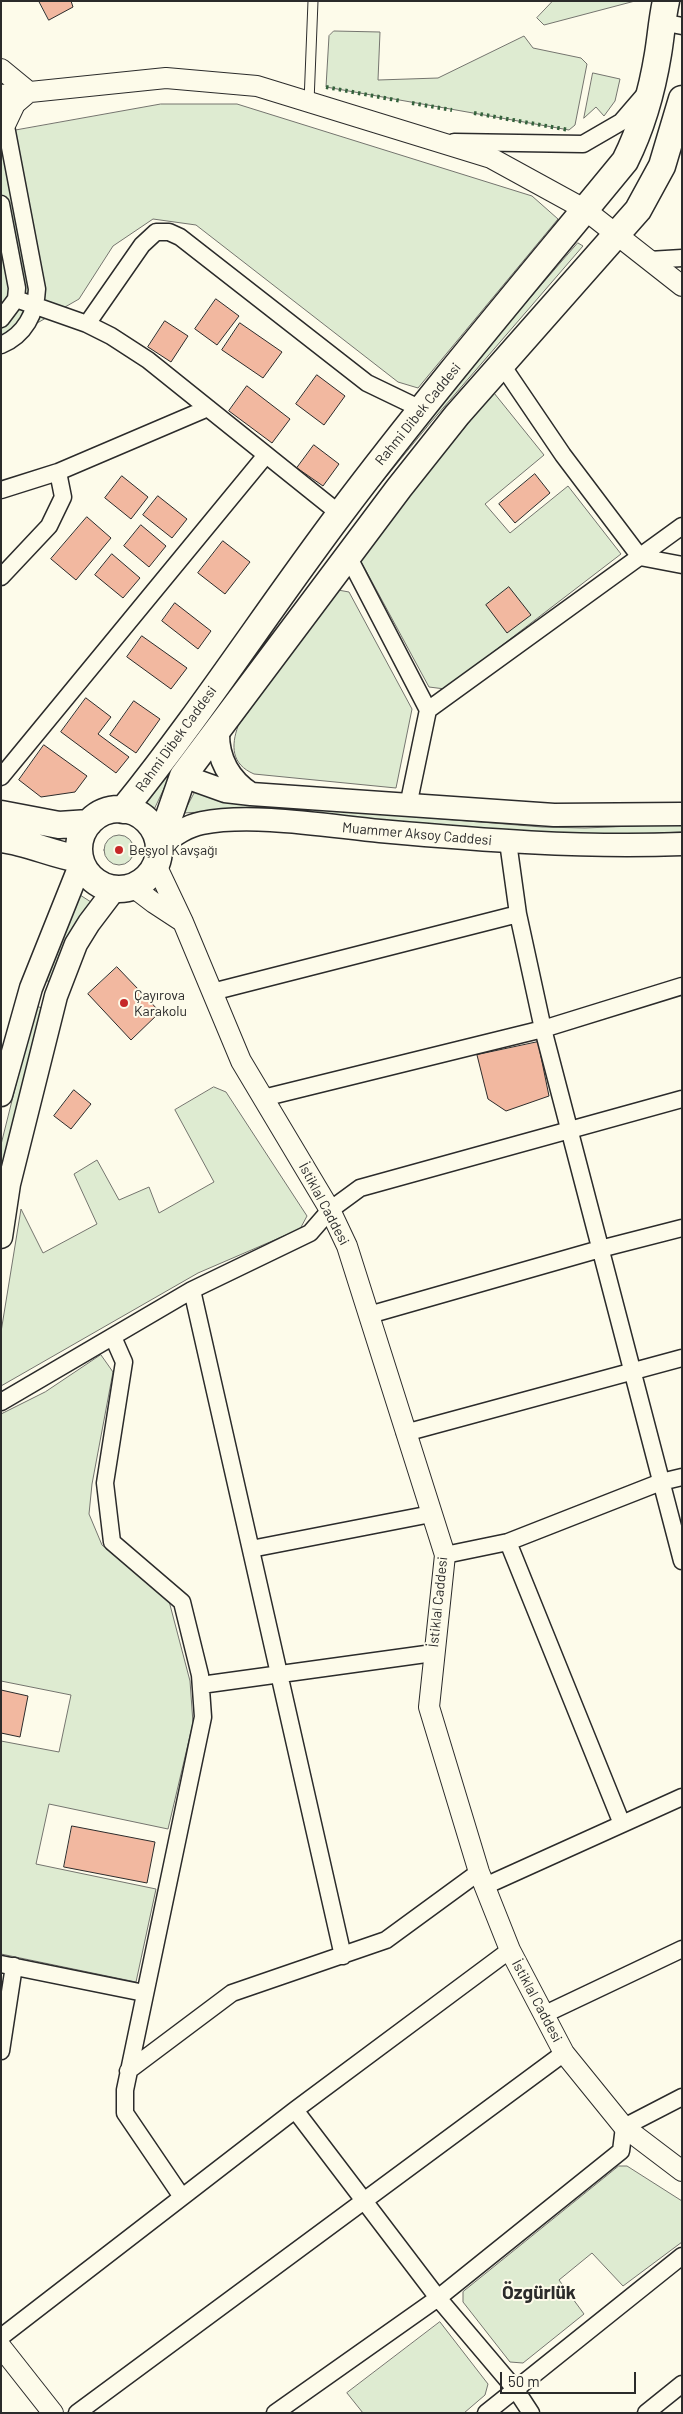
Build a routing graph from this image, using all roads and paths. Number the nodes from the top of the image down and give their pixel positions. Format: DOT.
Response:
graph roads {
  1 [pos="313,1"];
  2 [pos="670,16"];
  3 [pos="1,70"];
  4 [pos="651,88"];
  5 [pos="29,92"];
  6 [pos="1,95"];
  7 [pos="682,99"];
  8 [pos="1,100"];
  9 [pos="309,102"];
  10 [pos="6,123"];
  11 [pos="436,141"];
  12 [pos="1,204"];
  13 [pos="585,210"];
  14 [pos="616,234"];
  15 [pos="682,258"];
  16 [pos="649,260"];
  17 [pos="682,286"];
  18 [pos="16,299"];
  19 [pos="36,305"];
  20 [pos="1,319"];
  21 [pos="87,324"];
  22 [pos="1,345"];
  23 [pos="502,364"];
  24 [pos="208,408"];
  25 [pos="421,409"];
  26 [pos="266,455"];
  27 [pos="58,472"];
  28 [pos="1,490"];
  29 [pos="340,514"];
  30 [pos="682,526"];
  31 [pos="348,556"];
  32 [pos="640,557"];
  33 [pos="682,565"];
  34 [pos="1,577"];
  35 [pos="428,710"];
  36 [pos="218,730"];
  37 [pos="156,770"];
  38 [pos="183,776"];
  39 [pos="1,777"];
  40 [pos="251,794"];
  41 [pos="408,806"];
  42 [pos="123,810"];
  43 [pos="1,814"];
  44 [pos="682,814"];
  45 [pos="89,823"];
  46 [pos="1,839"];
  47 [pos="508,842"];
  48 [pos="682,844"];
  49 [pos="157,848"];
  50 [pos="81,861"];
  51 [pos="124,888"];
  52 [pos="518,914"];
  53 [pos="183,922"];
  54 [pos="682,986"];
  55 [pos="212,992"];
  56 [pos="543,1028"];
  57 [pos="1,1095"];
  58 [pos="263,1098"];
  59 [pos="682,1099"];
  60 [pos="570,1131"];
  61 [pos="330,1210"];
  62 [pos="682,1228"];
  63 [pos="1,1237"];
  64 [pos="600,1248"];
  65 [pos="192,1290"];
  66 [pos="369,1315"];
  67 [pos="113,1337"];
  68 [pos="682,1358"];
  69 [pos="632,1372"];
  70 [pos="1,1402"];
  71 [pos="405,1433"];
  72 [pos="682,1476"];
  73 [pos="661,1482"];
  74 [pos="431,1514"];
  75 [pos="508,1542"];
  76 [pos="251,1549"];
  77 [pos="445,1556"];
  78 [pos="682,1560"];
  79 [pos="434,1653"];
  80 [pos="279,1674"];
  81 [pos="200,1685"];
  82 [pos="682,1797"];
  83 [pos="622,1824"];
  84 [pos="482,1879"];
  85 [pos="682,1949"];
  86 [pos="510,1950"];
  87 [pos="342,1956"];
  88 [pos="8,1965"];
  89 [pos="144,1993"];
  90 [pos="543,2015"];
  91 [pos="1,2052"];
  92 [pos="564,2053"];
  93 [pos="128,2071"];
  94 [pos="682,2096"];
  95 [pos="295,2110"];
  96 [pos="624,2127"];
  97 [pos="682,2171"];
  98 [pos="182,2197"];
  99 [pos="363,2200"];
  100 [pos="682,2256"];
  101 [pos="438,2298"];
  102 [pos="1,2336"];
  103 [pos="1,2347"];
  104 [pos="682,2384"];
  105 [pos="516,2390"];
  106 [pos="53,2413"];
  107 [pos="77,2413"];
  108 [pos="275,2413"];
  109 [pos="486,2413"];
  110 [pos="531,2413"];
  111 [pos="646,2413"];
  1 -- 9 [label="lane"];
  2 -- 4 [label="main road, Rahmi Dibek Caddesi"];
  3 -- 5 [label="street"];
  4 -- 11 [label="street"];
  4 -- 13 [label="main road, Rahmi Dibek Caddesi"];
  5 -- 6 [label="street"];
  5 -- 9 [label="street"];
  5 -- 10 [label="street"];
  7 -- 14 [label="main road, Rahmi Dibek Caddesi"];
  8 -- 10 [label="street"];
  9 -- 11 [label="street"];
  10 -- 19 [label="street"];
  11 -- 13 [label="street"];
  12 -- 18 [label="street"];
  13 -- 14 [label="street"];
  13 -- 25 [label="main road, Rahmi Dibek Caddesi"];
  14 -- 16 [label="street"];
  14 -- 23 [label="main road, Rahmi Dibek Caddesi"];
  15 -- 16 [label="street"];
  16 -- 17 [label="street"];
  18 -- 19 [label="street"];
  18 -- 20 [label="street"];
  19 -- 21 [label="street"];
  19 -- 22 [label="street"];
  21 -- 24 [label="street"];
  21 -- 25 [label="street"];
  23 -- 31 [label="main road, Rahmi Dibek Caddesi"];
  23 -- 32 [label="street"];
  24 -- 26 [label="street"];
  24 -- 27 [label="street"];
  25 -- 29 [label="main road, Rahmi Dibek Caddesi"];
  26 -- 29 [label="street"];
  26 -- 39 [label="street"];
  27 -- 28 [label="street"];
  27 -- 34 [label="street"];
  29 -- 37 [label="main road, Rahmi Dibek Caddesi"];
  30 -- 32 [label="street"];
  31 -- 35 [label="street"];
  31 -- 36 [label="main road, Rahmi Dibek Caddesi"];
  32 -- 33 [label="street"];
  32 -- 35 [label="street"];
  35 -- 41 [label="street"];
  36 -- 38 [label="main road, Rahmi Dibek Caddesi"];
  36 -- 40 [label="main road"];
  37 -- 38 [label="main road"];
  37 -- 42 [label="main road, Rahmi Dibek Caddesi"];
  38 -- 40 [label="main road"];
  38 -- 49 [label="main road, Rahmi Dibek Caddesi"];
  40 -- 41 [label="main road"];
  41 -- 44 [label="main road"];
  42 -- 45 [label="main road"];
  42 -- 49 [label="main road, Rahmi Dibek Caddesi"];
  43 -- 45 [label="main road"];
  45 -- 50 [label="main road"];
  46 -- 50 [label="main road"];
  47 -- 48 [label="main road, Muammer Aksoy Caddesi"];
  47 -- 49 [label="main road, Muammer Aksoy Caddesi"];
  47 -- 52 [label="street"];
  49 -- 51 [label="main road, Rahmi Dibek Caddesi"];
  49 -- 53 [label="street, İstiklal Caddesi"];
  50 -- 51 [label="main road"];
  50 -- 57 [label="main road"];
  51 -- 53 [label="street"];
  51 -- 63 [label="main road, Rahmi Dibek Caddesi"];
  52 -- 55 [label="street"];
  52 -- 56 [label="street"];
  53 -- 55 [label="street, İstiklal Caddesi"];
  54 -- 56 [label="street"];
  55 -- 58 [label="street, İstiklal Caddesi"];
  56 -- 58 [label="street"];
  56 -- 60 [label="street"];
  58 -- 61 [label="street, İstiklal Caddesi"];
  59 -- 60 [label="street"];
  60 -- 61 [label="street"];
  60 -- 64 [label="street"];
  61 -- 65 [label="street"];
  61 -- 66 [label="street, İstiklal Caddesi"];
  62 -- 64 [label="street"];
  64 -- 66 [label="street"];
  64 -- 69 [label="street"];
  65 -- 67 [label="street"];
  65 -- 76 [label="street"];
  66 -- 71 [label="street, İstiklal Caddesi"];
  67 -- 70 [label="street"];
  67 -- 81 [label="street"];
  68 -- 69 [label="street"];
  69 -- 71 [label="street"];
  69 -- 73 [label="street"];
  71 -- 74 [label="street, İstiklal Caddesi"];
  72 -- 73 [label="street"];
  73 -- 75 [label="street"];
  73 -- 78 [label="street"];
  74 -- 76 [label="street"];
  74 -- 77 [label="street, İstiklal Caddesi"];
  75 -- 77 [label="street"];
  75 -- 83 [label="street"];
  76 -- 80 [label="street"];
  77 -- 79 [label="street, İstiklal Caddesi"];
  79 -- 80 [label="street"];
  79 -- 84 [label="street, İstiklal Caddesi"];
  80 -- 81 [label="street"];
  80 -- 87 [label="street"];
  81 -- 89 [label="street"];
  82 -- 83 [label="street"];
  83 -- 84 [label="street"];
  84 -- 86 [label="street, İstiklal Caddesi"];
  84 -- 87 [label="street"];
  85 -- 90 [label="street"];
  86 -- 90 [label="street, İstiklal Caddesi"];
  86 -- 95 [label="street"];
  87 -- 93 [label="street"];
  88 -- 89 [label="street"];
  88 -- 91 [label="street"];
  89 -- 93 [label="street"];
  90 -- 92 [label="street, İstiklal Caddesi"];
  92 -- 96 [label="street, İstiklal Caddesi"];
  92 -- 99 [label="street"];
  93 -- 98 [label="street"];
  94 -- 96 [label="street"];
  95 -- 98 [label="street"];
  95 -- 99 [label="street"];
  96 -- 97 [label="street, İstiklal Caddesi"];
  96 -- 101 [label="street"];
  98 -- 102 [label="street"];
  99 -- 101 [label="street"];
  99 -- 107 [label="street"];
  100 -- 105 [label="street"];
  101 -- 105 [label="street"];
  101 -- 108 [label="street"];
  103 -- 106 [label="street"];
  104 -- 111 [label="street"];
  105 -- 109 [label="street"];
  105 -- 110 [label="street"];
}
